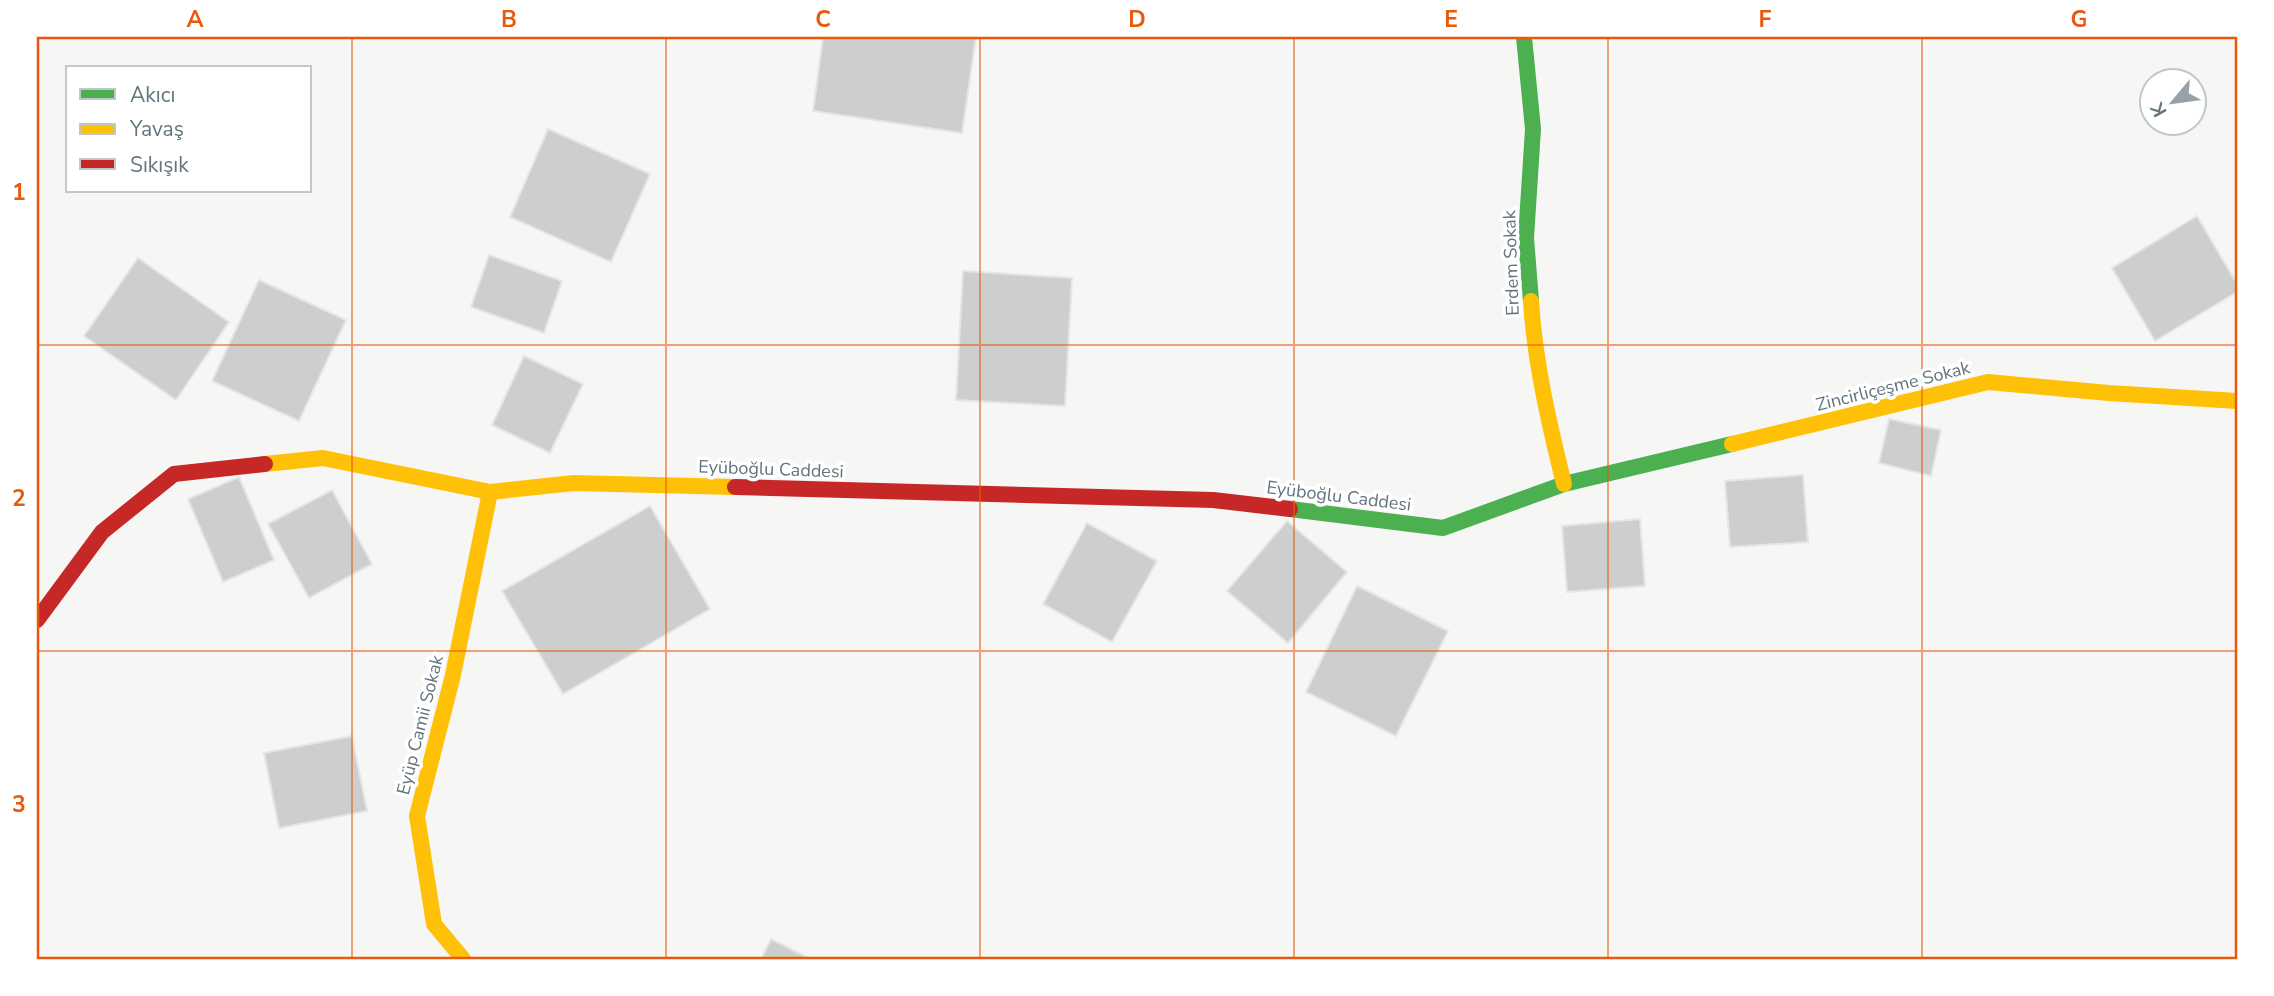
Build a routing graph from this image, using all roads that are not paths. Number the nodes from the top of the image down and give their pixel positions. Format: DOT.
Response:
graph roads {
  1 [pos="1524,37"];
  2 [pos="2237,401"];
  3 [pos="1564,484"];
  4 [pos="490,492"];
  5 [pos="37,620"];
  6 [pos="463,959"];
  1 -- 3 [label="street, Erdem Sokak"];
  2 -- 3 [label="street, Zincirliçeşme Sokak"];
  3 -- 4 [label="street, Eyüboğlu Caddesi"];
  4 -- 5 [label="street, Eyüboğlu Caddesi"];
  4 -- 6 [label="street, Eyüp Camii Sokak"];
}
